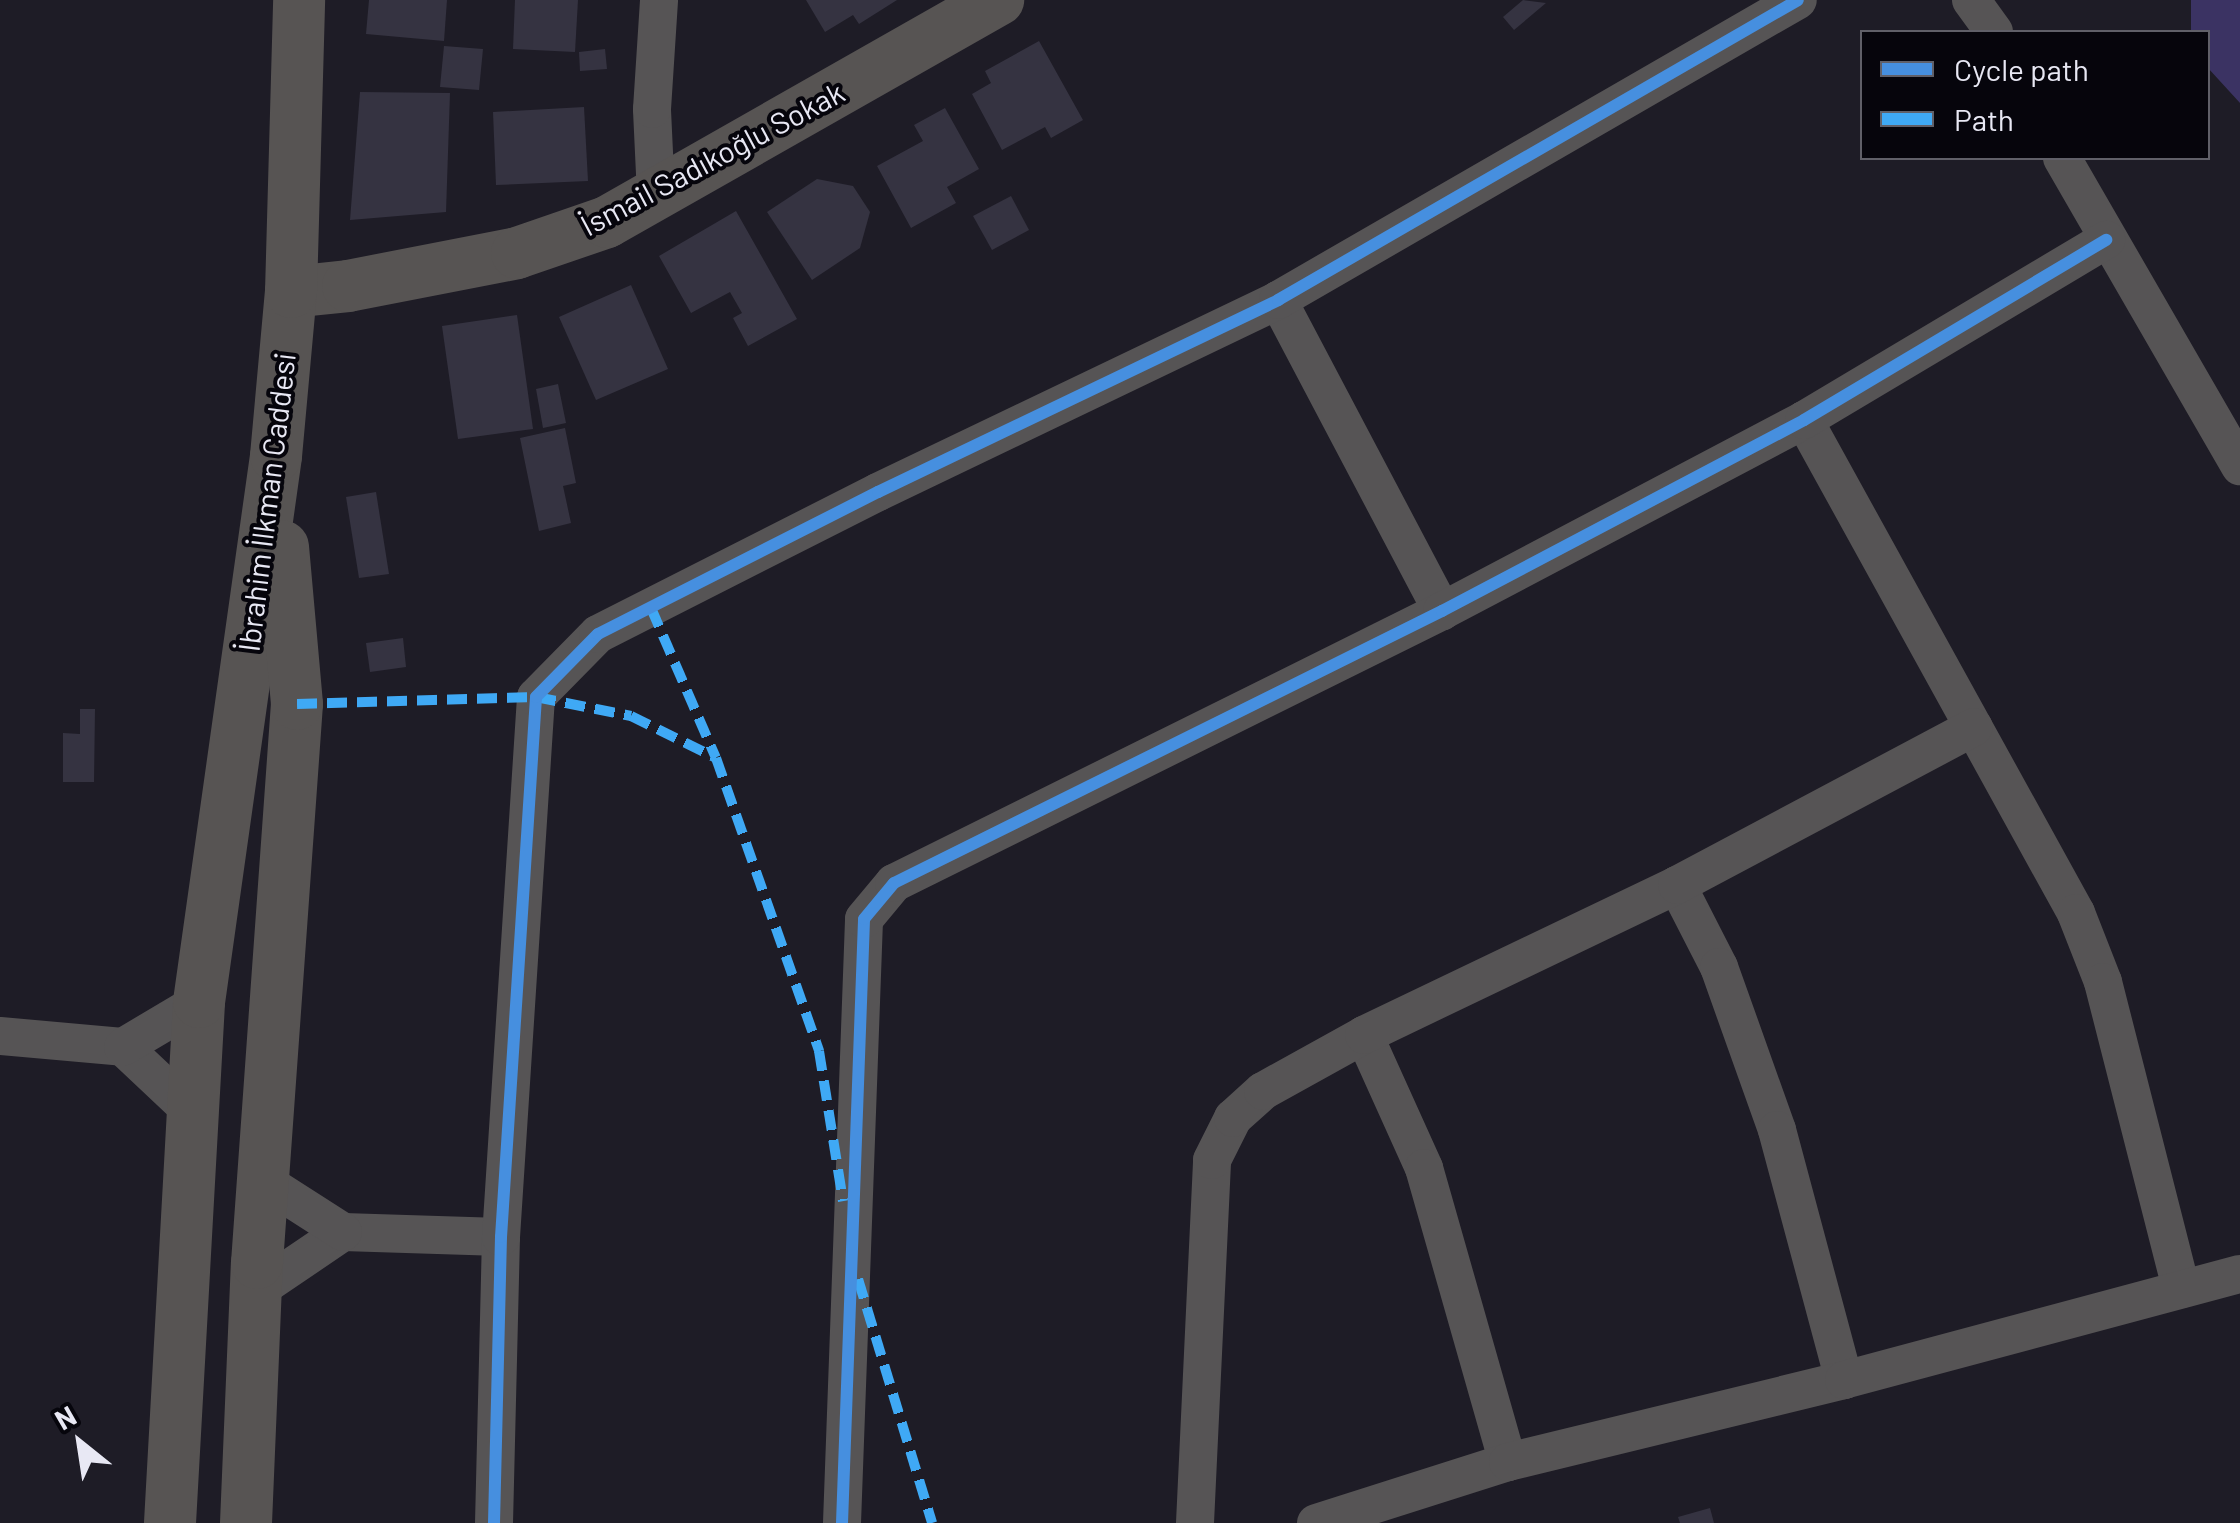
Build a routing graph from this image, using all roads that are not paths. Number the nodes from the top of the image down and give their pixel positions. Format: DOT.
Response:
graph roads {
  1 [pos="299,0"];
  2 [pos="659,0"];
  3 [pos="998,0"];
  4 [pos="1798,0"];
  5 [pos="1971,0"];
  6 [pos="1993,30"];
  7 [pos="2063,160"];
  8 [pos="656,195"];
  9 [pos="2106,240"];
  10 [pos="291,292"];
  11 [pos="1278,300"];
  12 [pos="1804,420"];
  13 [pos="276,456"];
  14 [pos="2240,466"];
  15 [pos="1442,611"];
  16 [pos="1974,728"];
  17 [pos="1678,885"];
  18 [pos="199,1002"];
  19 [pos="1364,1035"];
  20 [pos="0,1036"];
  21 [pos="124,1047"];
  22 [pos="191,1110"];
  23 [pos="262,1180"];
  24 [pos="343,1232"];
  25 [pos="501,1237"];
  26 [pos="2240,1274"];
  27 [pos="2181,1289"];
  28 [pos="256,1291"];
  29 [pos="1844,1380"];
  30 [pos="1508,1462"];
  31 [pos="170,1523"];
  32 [pos="246,1523"];
  33 [pos="494,1523"];
  34 [pos="842,1523"];
  35 [pos="1195,1523"];
  36 [pos="1316,1523"];
  1 -- 10 [label="street, İbrahim İlkman Caddesi"];
  2 -- 8 [label="street"];
  3 -- 8 [label="street, İsmail Sadıkoğlu Sokak"];
  4 -- 11 [label="street"];
  5 -- 6 [label="street"];
  7 -- 9 [label="street"];
  8 -- 10 [label="street, İsmail Sadıkoğlu Sokak"];
  9 -- 12 [label="street"];
  9 -- 14 [label="street"];
  10 -- 13 [label="street, İbrahim İlkman Caddesi"];
  11 -- 15 [label="street"];
  11 -- 25 [label="street"];
  12 -- 15 [label="street"];
  12 -- 16 [label="street"];
  13 -- 18 [label="street, İbrahim İlkman Caddesi"];
  13 -- 23 [label="street"];
  15 -- 34 [label="street"];
  16 -- 17 [label="street"];
  16 -- 27 [label="street"];
  17 -- 19 [label="street"];
  17 -- 29 [label="street"];
  18 -- 21 [label="street"];
  18 -- 22 [label="street, İbrahim İlkman Caddesi"];
  19 -- 30 [label="street"];
  19 -- 35 [label="street"];
  20 -- 21 [label="street"];
  21 -- 22 [label="street"];
  22 -- 31 [label="street, İbrahim İlkman Caddesi"];
  23 -- 24 [label="street"];
  23 -- 28 [label="street"];
  24 -- 25 [label="street"];
  24 -- 28 [label="street"];
  25 -- 33 [label="street"];
  26 -- 27 [label="street"];
  27 -- 29 [label="street"];
  28 -- 32 [label="street"];
  29 -- 30 [label="street"];
  30 -- 36 [label="street"];
}
